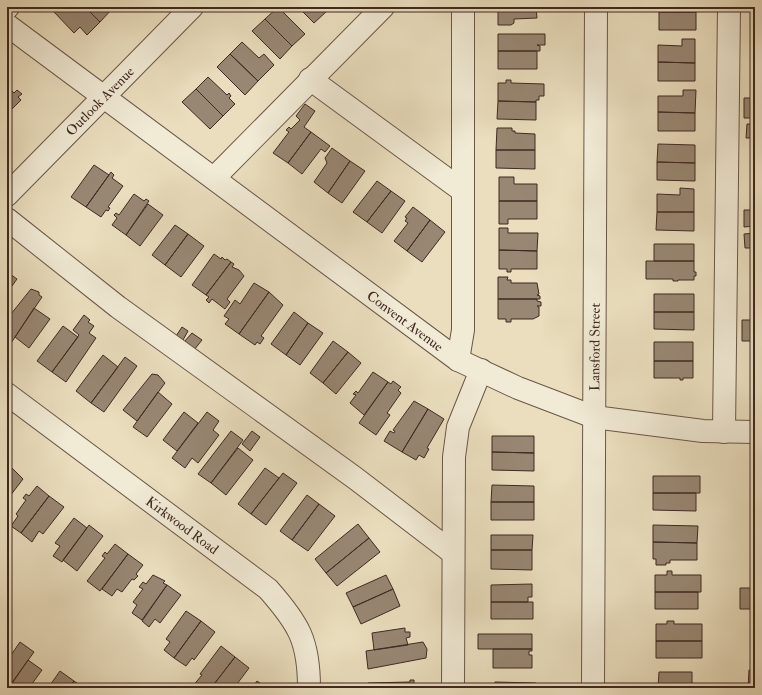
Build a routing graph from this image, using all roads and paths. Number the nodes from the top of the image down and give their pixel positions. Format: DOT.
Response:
graph roads {
  1 [pos="192,7"];
  2 [pos="382,7"];
  3 [pos="463,7"];
  4 [pos="596,7"];
  5 [pos="729,7"];
  6 [pos="7,25"];
  7 [pos="310,79"];
  8 [pos="104,97"];
  9 [pos="214,178"];
  10 [pos="463,191"];
  11 [pos="7,195"];
  12 [pos="7,219"];
  13 [pos="458,360"];
  14 [pos="482,370"];
  15 [pos="7,394"];
  16 [pos="594,417"];
  17 [pos="724,432"];
  18 [pos="755,432"];
  19 [pos="453,553"];
  20 [pos="309,688"];
  21 [pos="453,688"];
  22 [pos="593,688"];
  1 -- 8 [label="street, Outlook Avenue"];
  2 -- 7 [label="street"];
  3 -- 10 [label="street"];
  4 -- 16 [label="street, Lansford Street"];
  5 -- 17 [label="street"];
  6 -- 8 [label="street, Convent Avenue"];
  7 -- 9 [label="street"];
  7 -- 10 [label="street"];
  8 -- 9 [label="street, Convent Avenue"];
  8 -- 11 [label="street, Outlook Avenue"];
  9 -- 13 [label="street, Convent Avenue"];
  10 -- 13 [label="street"];
  12 -- 19 [label="street"];
  13 -- 14 [label="street, Convent Avenue"];
  14 -- 16 [label="street, Convent Avenue"];
  14 -- 19 [label="street"];
  15 -- 20 [label="street, Kirkwood Road"];
  16 -- 17 [label="street, Convent Avenue"];
  16 -- 22 [label="street, Lansford Street"];
  17 -- 18 [label="street, Convent Avenue"];
  19 -- 21 [label="street"];
}
